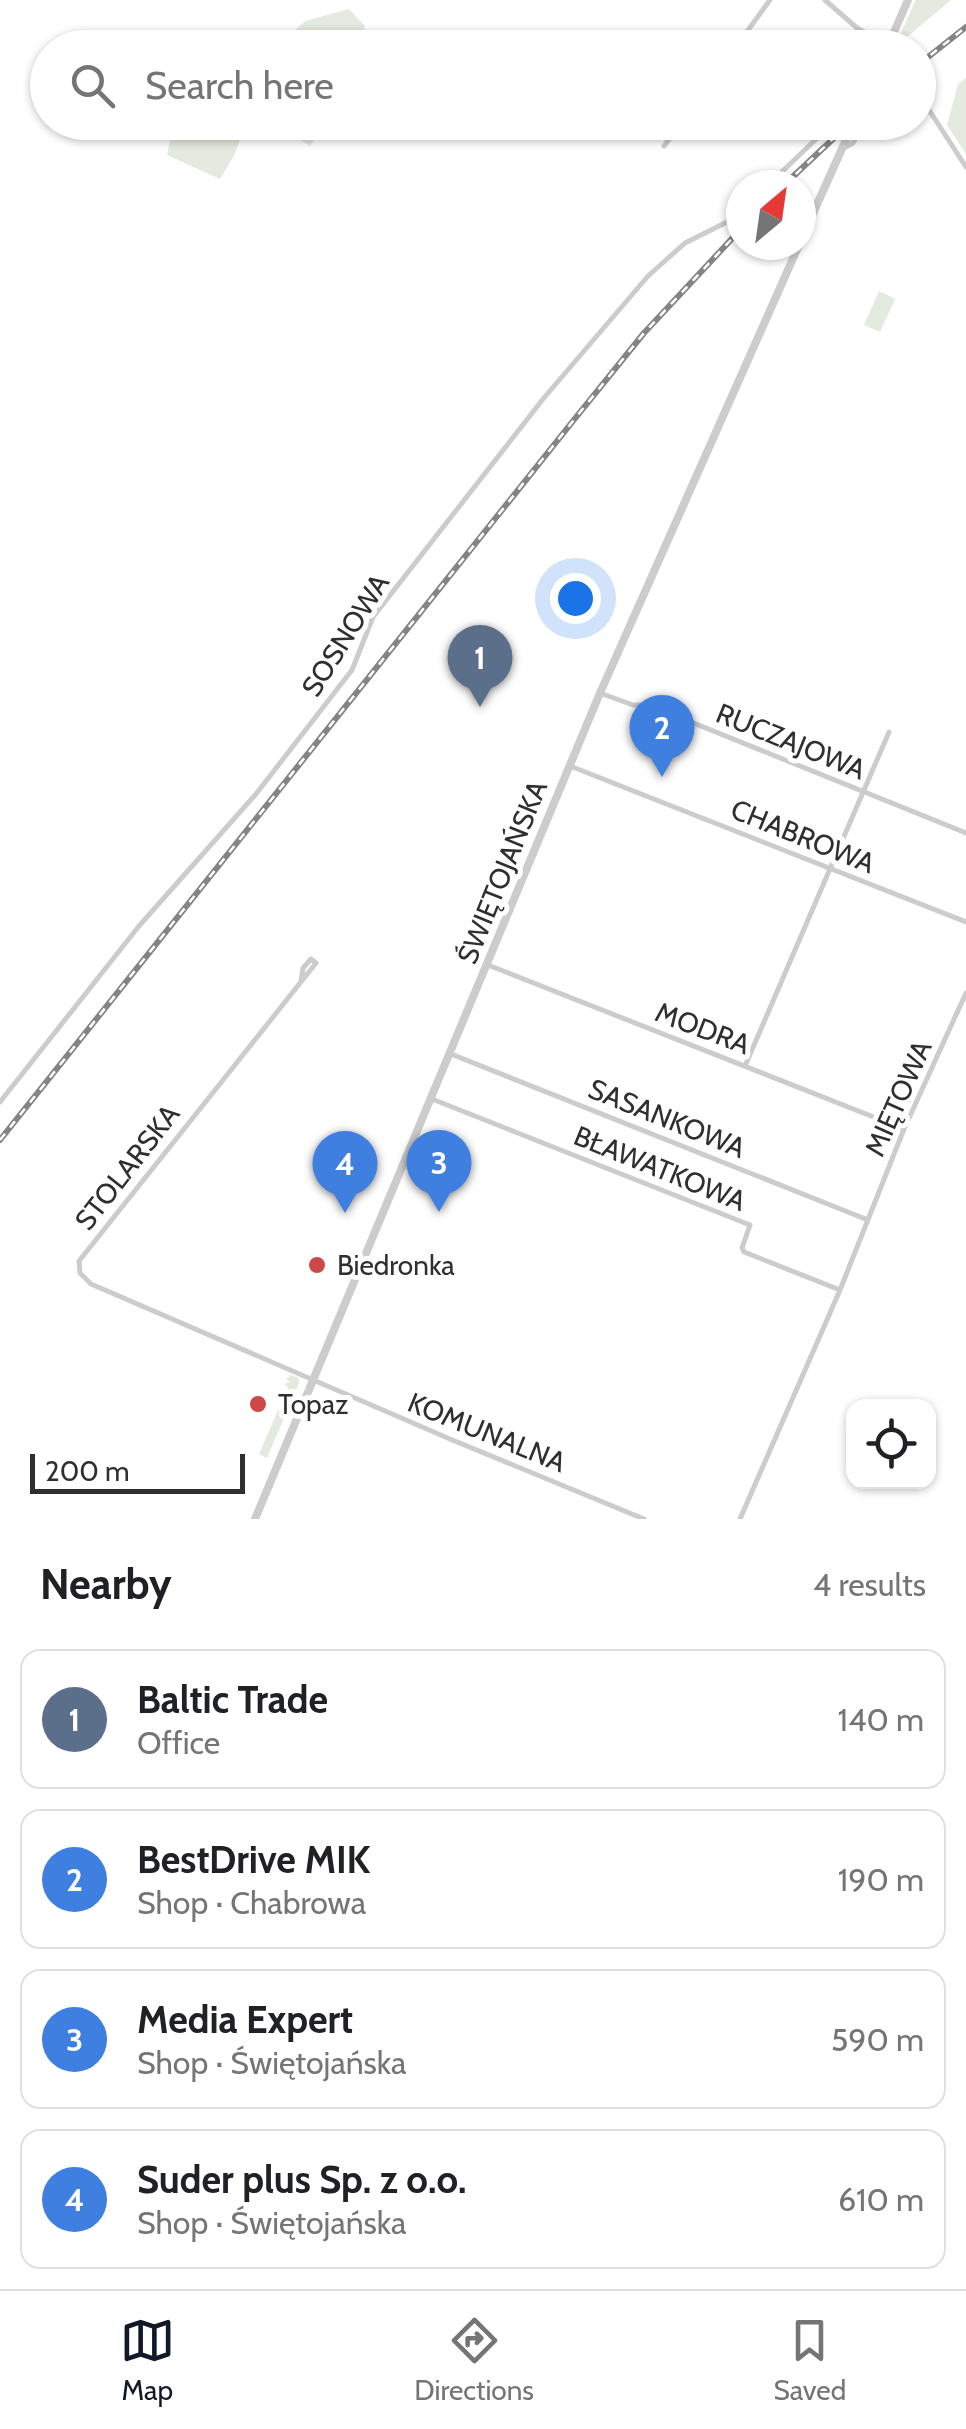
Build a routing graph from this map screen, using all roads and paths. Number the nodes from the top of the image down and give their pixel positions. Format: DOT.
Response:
graph roads {
  1 [pos="770,0"];
  2 [pos="825,0"];
  3 [pos="908,0"];
  4 [pos="749,30"];
  5 [pos="860,30"];
  6 [pos="894,30"];
  7 [pos="936,121"];
  8 [pos="668,140"];
  9 [pos="815,140"];
  10 [pos="846,140"];
  11 [pos="856,140"];
  12 [pos="664,146"];
  13 [pos="842,149"];
  14 [pos="966,167"];
  15 [pos="784,170"];
  16 [pos="816,207"];
  17 [pos="726,223"];
  18 [pos="792,260"];
  19 [pos="600,693"];
  20 [pos="889,732"];
  21 [pos="570,766"];
  22 [pos="864,792"];
  23 [pos="966,834"];
  24 [pos="832,868"];
  25 [pos="966,922"];
  26 [pos="488,965"];
  27 [pos="301,981"];
  28 [pos="966,992"];
  29 [pos="451,1054"];
  30 [pos="745,1066"];
  31 [pos="432,1099"];
  32 [pos="0,1102"];
  33 [pos="904,1129"];
  34 [pos="868,1220"];
  35 [pos="840,1290"];
  36 [pos="314,1381"];
  37 [pos="256,1519"];
  38 [pos="644,1519"];
  39 [pos="740,1519"];
  1 -- 4 [label="street"];
  2 -- 5 [label="street"];
  3 -- 6 [label="street"];
  7 -- 14 [label="street"];
  8 -- 12 [label="street"];
  9 -- 15 [label="street"];
  10 -- 13 [label="street, ŚWIĘTOJAŃSKA"];
  11 -- 13 [label="street, ŚWIĘTOJAŃSKA"];
  13 -- 16 [label="street, ŚWIĘTOJAŃSKA"];
  17 -- 32 [label="street, SOSNOWA"];
  18 -- 19 [label="street, ŚWIĘTOJAŃSKA"];
  19 -- 21 [label="street, ŚWIĘTOJAŃSKA"];
  19 -- 22 [label="street, RUCZAJOWA"];
  20 -- 22 [label="street"];
  21 -- 24 [label="street, CHABROWA"];
  21 -- 26 [label="street, ŚWIĘTOJAŃSKA"];
  22 -- 23 [label="street, RUCZAJOWA"];
  22 -- 24 [label="street"];
  24 -- 25 [label="street, CHABROWA"];
  24 -- 30 [label="street"];
  26 -- 29 [label="street, ŚWIĘTOJAŃSKA"];
  26 -- 30 [label="street, MODRA"];
  27 -- 36 [label="street, STOLARSKA"];
  28 -- 33 [label="street, MIĘTOWA"];
  29 -- 31 [label="street, ŚWIĘTOJAŃSKA"];
  29 -- 34 [label="street, SASANKOWA"];
  30 -- 33 [label="street, MODRA"];
  31 -- 35 [label="street, BŁAWATKOWA"];
  31 -- 36 [label="street, ŚWIĘTOJAŃSKA"];
  33 -- 34 [label="street, MIĘTOWA"];
  34 -- 35 [label="street, MIĘTOWA"];
  35 -- 39 [label="street, MIĘTOWA"];
  36 -- 37 [label="street, ŚWIĘTOJAŃSKA"];
  36 -- 38 [label="street, KOMUNALNA"];
}
